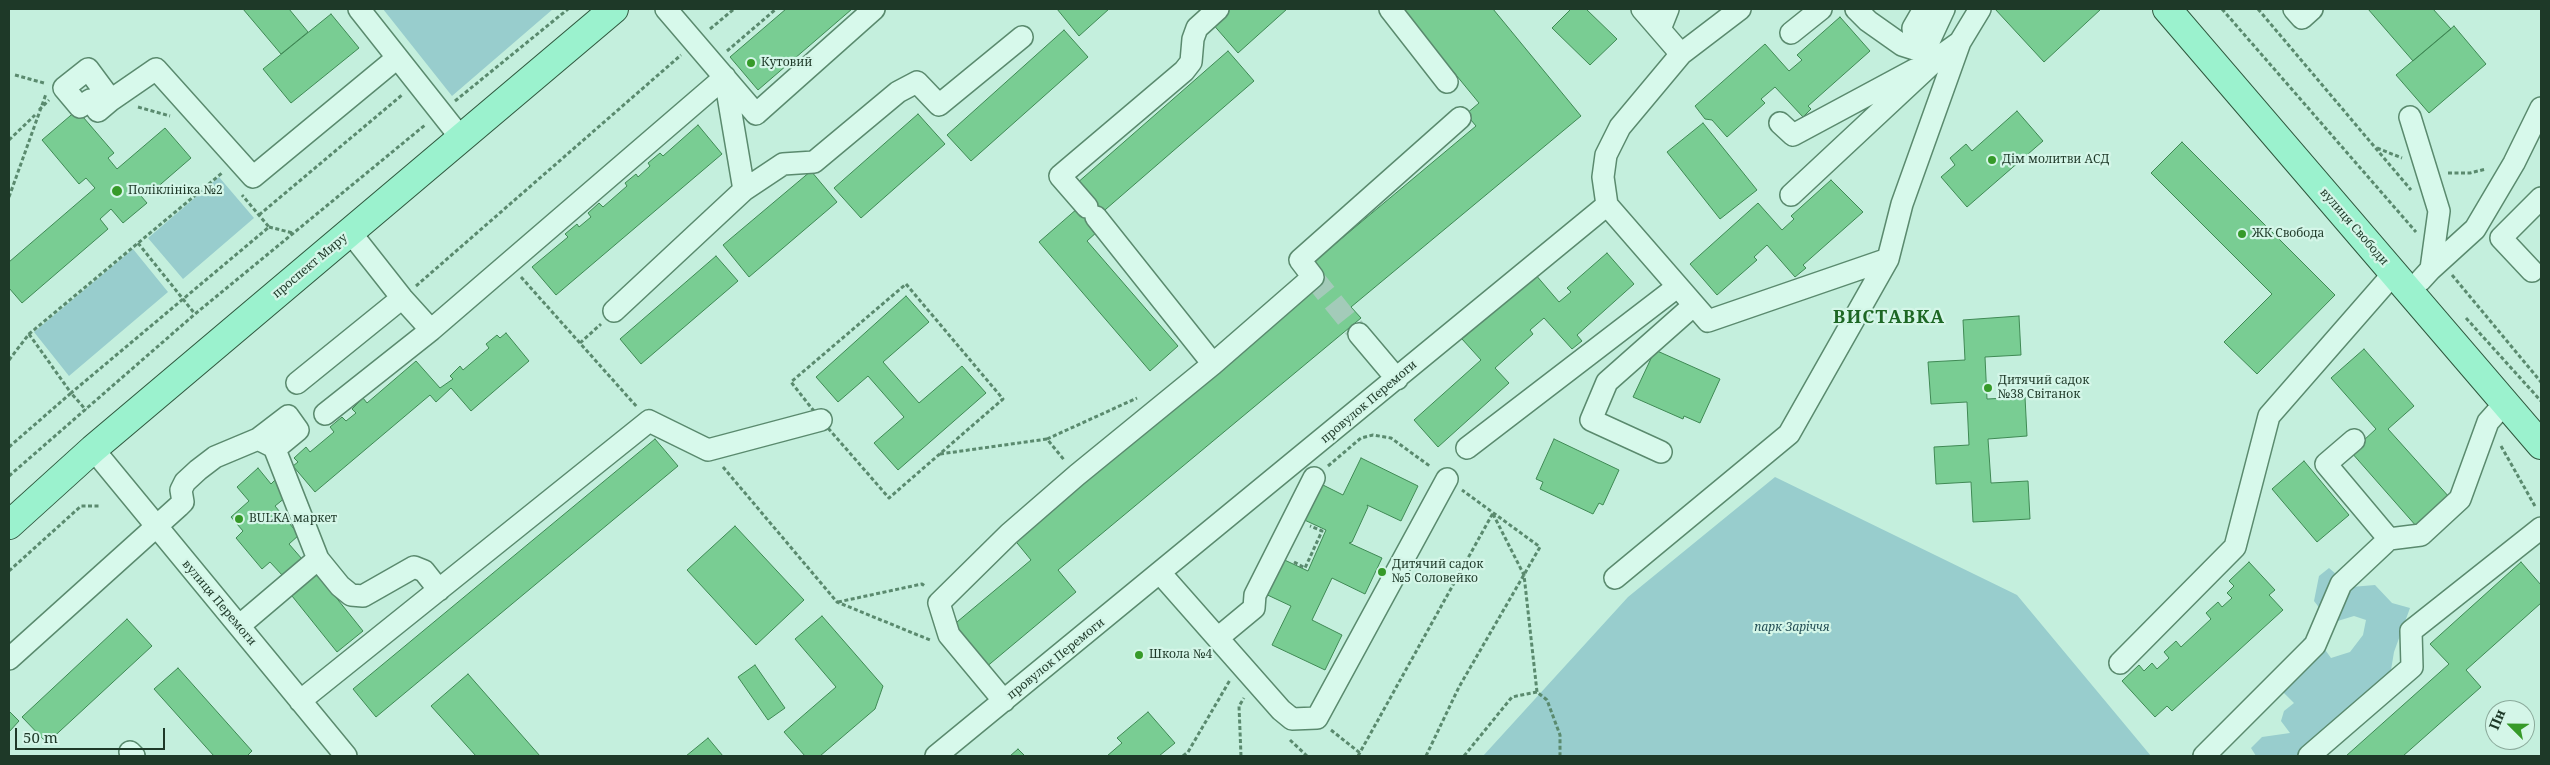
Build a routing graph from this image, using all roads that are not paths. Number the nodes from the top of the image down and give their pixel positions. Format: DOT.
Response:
graph roads {
  1 [pos="359,9"];
  2 [pos="614,9"];
  3 [pos="666,9"];
  4 [pos="874,9"];
  5 [pos="1218,9"];
  6 [pos="1390,9"];
  7 [pos="1642,9"];
  8 [pos="1668,9"];
  9 [pos="1740,9"];
  10 [pos="1821,9"];
  11 [pos="1856,9"];
  12 [pos="1924,9"];
  13 [pos="1944,9"];
  14 [pos="1980,9"];
  15 [pos="2167,9"];
  16 [pos="2186,9"];
  17 [pos="2294,9"];
  18 [pos="2312,9"];
  19 [pos="1660,30"];
  20 [pos="1791,33"];
  21 [pos="1022,37"];
  22 [pos="1960,42"];
  23 [pos="1680,54"];
  24 [pos="1931,54"];
  25 [pos="398,58"];
  26 [pos="719,70"];
  27 [pos="1447,82"];
  28 [pos="111,100"];
  29 [pos="2541,108"];
  30 [pos="2410,116"];
  31 [pos="1460,118"];
  32 [pos="1780,124"];
  33 [pos="461,138"];
  34 [pos="744,190"];
  35 [pos="1791,196"];
  36 [pos="2541,198"];
  37 [pos="1607,205"];
  38 [pos="350,232"];
  39 [pos="1888,258"];
  40 [pos="2431,266"];
  41 [pos="2532,271"];
  42 [pos="2394,273"];
  43 [pos="1677,286"];
  44 [pos="402,298"];
  45 [pos="1694,305"];
  46 [pos="614,311"];
  47 [pos="431,330"];
  48 [pos="1359,334"];
  49 [pos="1213,364"];
  50 [pos="1397,379"];
  51 [pos="297,384"];
  52 [pos="2496,412"];
  53 [pos="325,414"];
  54 [pos="821,420"];
  55 [pos="2541,422"];
  56 [pos="2354,440"];
  57 [pos="2541,445"];
  58 [pos="1467,448"];
  59 [pos="93,449"];
  60 [pos="1661,452"];
  61 [pos="1314,478"];
  62 [pos="1447,479"];
  63 [pos="2539,518"];
  64 [pos="9,526"];
  65 [pos="157,528"];
  66 [pos="2389,539"];
  67 [pos="318,560"];
  68 [pos="1161,574"];
  69 [pos="1615,578"];
  70 [pos="439,590"];
  71 [pos="239,626"];
  72 [pos="1218,637"];
  73 [pos="9,659"];
  74 [pos="2120,663"];
  75 [pos="300,701"];
  76 [pos="1004,701"];
  77 [pos="346,756"];
  78 [pos="936,756"];
  79 [pos="2204,756"];
  80 [pos="2309,756"];
  1 -- 25 [label="street"];
  2 -- 33 [label="main road, проспект Миру"];
  3 -- 26 [label="street"];
  4 -- 26 [label="street"];
  5 -- 49 [label="street"];
  6 -- 27 [label="street"];
  7 -- 19 [label="street"];
  8 -- 19 [label="street"];
  9 -- 23 [label="street"];
  10 -- 20 [label="street"];
  11 -- 24 [label="street"];
  12 -- 24 [label="street"];
  13 -- 24 [label="street"];
  14 -- 22 [label="street"];
  15 -- 42 [label="main road, вулиця Свободи"];
  16 -- 40 [label="main road, вулиця Свободи"];
  17 -- 18 [label="street"];
  19 -- 23 [label="street"];
  21 -- 34 [label="street"];
  22 -- 24 [label="street"];
  22 -- 39 [label="street"];
  23 -- 37 [label="street"];
  24 -- 32 [label="street"];
  24 -- 35 [label="street"];
  25 -- 28 [label="street"];
  25 -- 33 [label="street"];
  26 -- 34 [label="street"];
  26 -- 47 [label="street"];
  29 -- 40 [label="street"];
  30 -- 40 [label="street"];
  31 -- 49 [label="street"];
  33 -- 38 [label="main road, проспект Миру"];
  34 -- 46 [label="street"];
  36 -- 41 [label="street"];
  37 -- 43 [label="street"];
  37 -- 50 [label="street, провулок Перемоги"];
  38 -- 44 [label="street"];
  38 -- 59 [label="main road, проспект Миру"];
  39 -- 45 [label="street"];
  39 -- 69 [label="street"];
  40 -- 55 [label="main road, вулиця Свободи"];
  42 -- 52 [label="main road, вулиця Свободи"];
  42 -- 74 [label="street"];
  43 -- 45 [label="street"];
  43 -- 58 [label="street"];
  44 -- 47 [label="street"];
  44 -- 51 [label="street"];
  45 -- 60 [label="street"];
  47 -- 53 [label="street"];
  48 -- 50 [label="street"];
  49 -- 76 [label="street"];
  50 -- 68 [label="street, провулок Перемоги"];
  52 -- 57 [label="main road, вулиця Свободи"];
  52 -- 66 [label="street"];
  54 -- 70 [label="street"];
  56 -- 66 [label="street"];
  59 -- 64 [label="main road, проспект Миру"];
  59 -- 65 [label="street, вулиця Перемоги"];
  61 -- 72 [label="street"];
  62 -- 72 [label="street"];
  63 -- 80 [label="street"];
  65 -- 67 [label="street"];
  65 -- 71 [label="street, вулиця Перемоги"];
  65 -- 73 [label="street"];
  66 -- 79 [label="street"];
  67 -- 70 [label="street"];
  67 -- 71 [label="street"];
  68 -- 72 [label="street"];
  68 -- 76 [label="street, провулок Перемоги"];
  70 -- 75 [label="street"];
  71 -- 75 [label="street, вулиця Перемоги"];
  75 -- 77 [label="street, вулиця Перемоги"];
  76 -- 78 [label="street, провулок Перемоги"];
}
